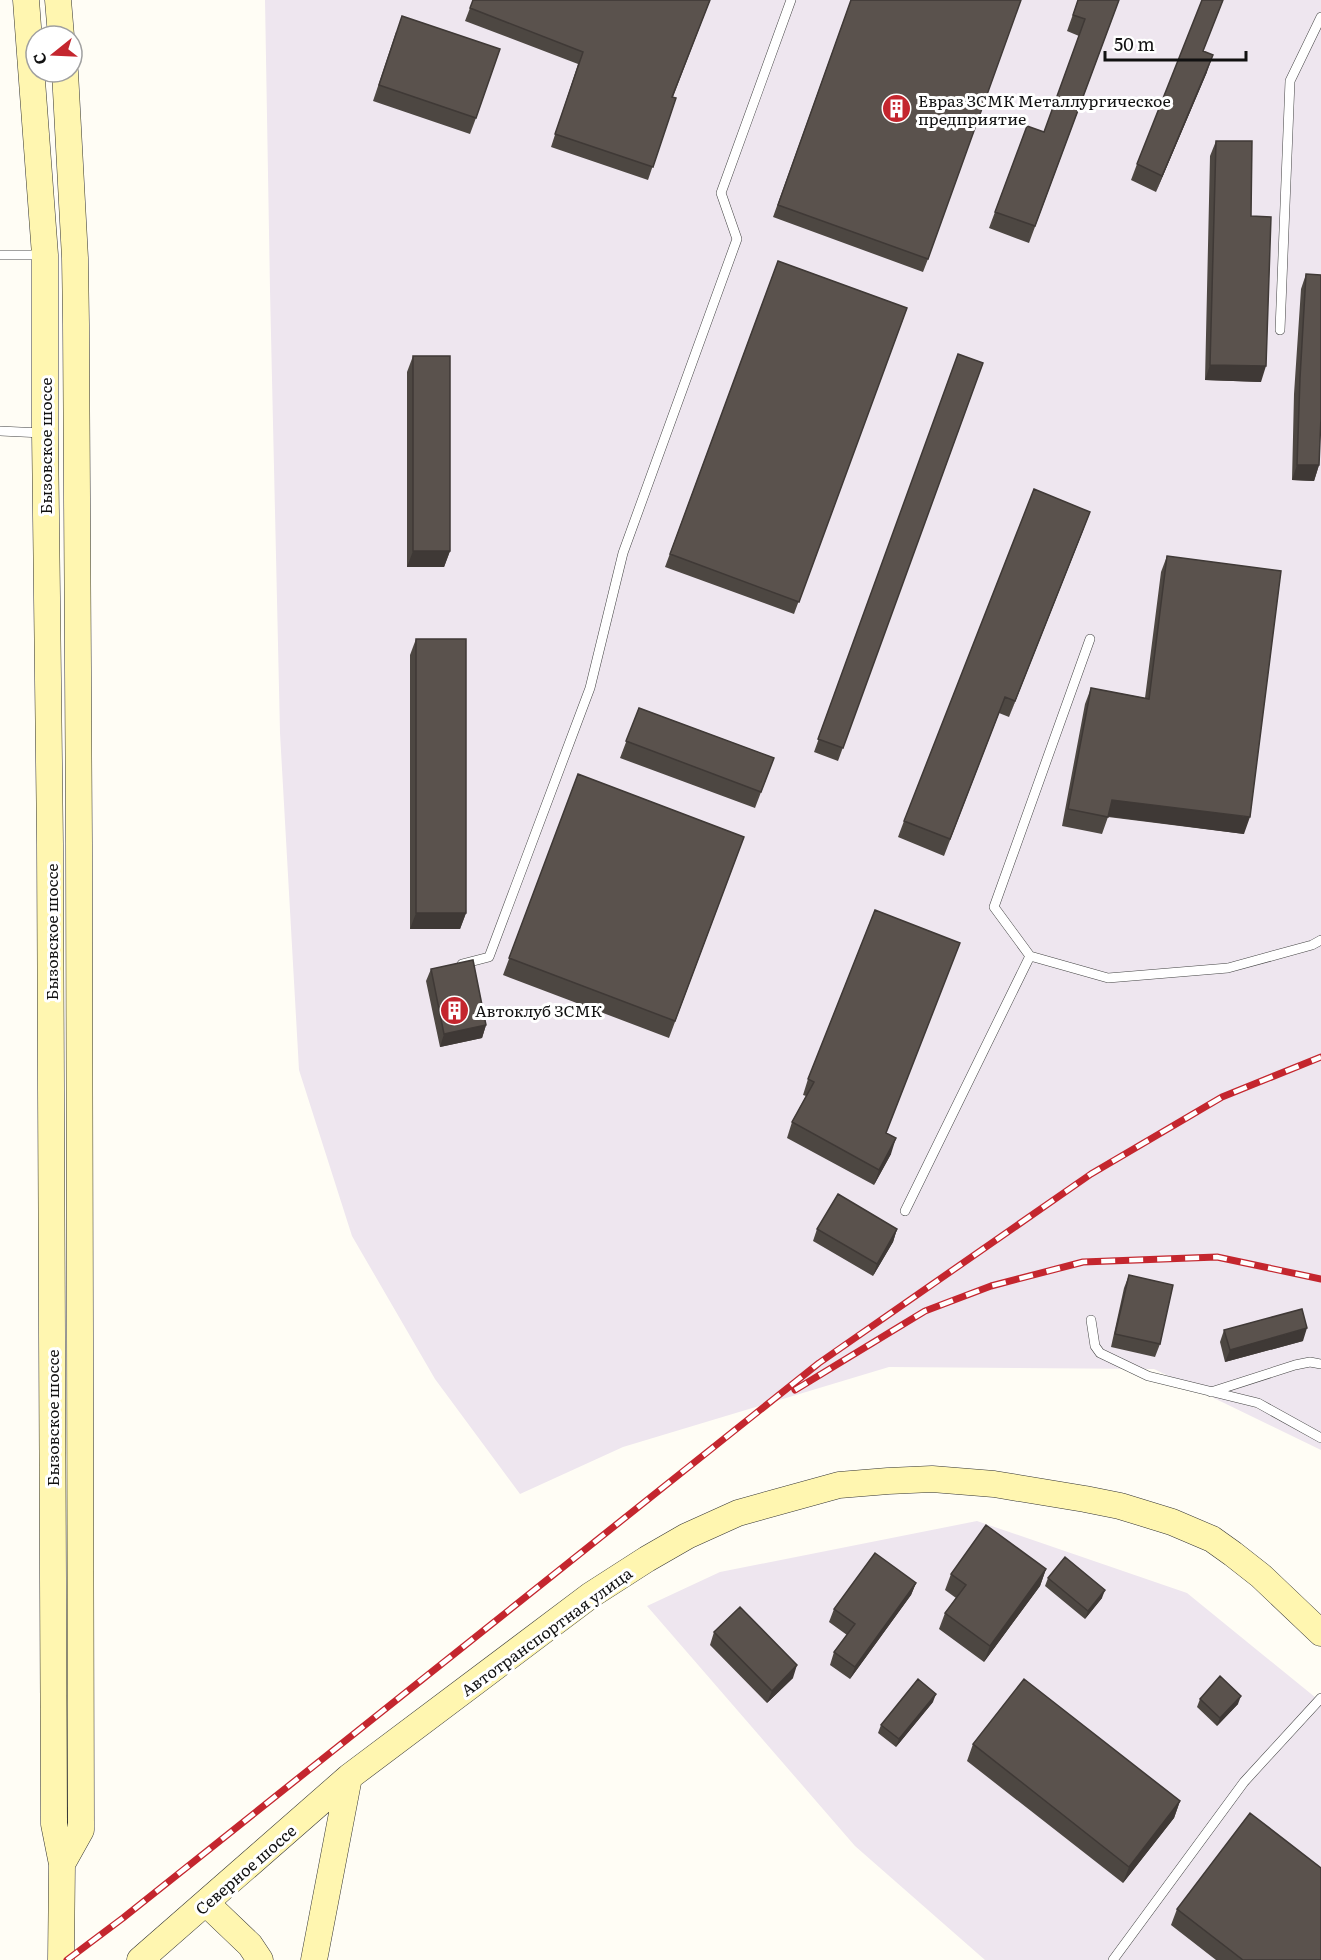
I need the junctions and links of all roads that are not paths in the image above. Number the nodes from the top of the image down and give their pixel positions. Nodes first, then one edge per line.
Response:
1 (26, 0) edge
2 (57, 0) edge
3 (791, 0) edge
4 (1321, 17) edge
5 (60, 24) edge
6 (66, 84) edge
7 (0, 255) edge
8 (45, 255) junction
9 (1280, 330) dead end
10 (0, 431) edge
11 (45, 433) junction
12 (1090, 639) dead end
13 (1321, 940) edge
14 (1030, 956) junction
15 (456, 966) edge
16 (904, 1211) dead end
17 (1091, 1320) dead end
18 (1321, 1364) edge
19 (1211, 1392) junction
20 (1321, 1438) edge
21 (1320, 1630) edge
22 (1321, 1698) edge
23 (349, 1776) junction
24 (62, 1864) junction
25 (206, 1903) junction
26 (61, 1960) edge
27 (140, 1960) edge
28 (260, 1960) edge
29 (314, 1960) edge
30 (1113, 1960) edge

1 - 8 main road, Бызовское шоссе
2 - 5 main road
3 - 15 lane
4 - 9 lane
6 - 24 main road, Бызовское шоссе
7 - 8 lane
8 - 11 main road, Бызовское шоссе
10 - 11 lane
11 - 24 main road, Бызовское шоссе
12 - 14 lane
13 - 14 lane
14 - 16 lane
17 - 19 lane
18 - 19 lane
19 - 20 lane
21 - 23 main road, Автотранспортная улица
22 - 30 lane
23 - 25 main road, Северное шоссе
23 - 29 main road
24 - 26 main road, Бызовское шоссе
25 - 27 main road, Северное шоссе
25 - 28 main road

